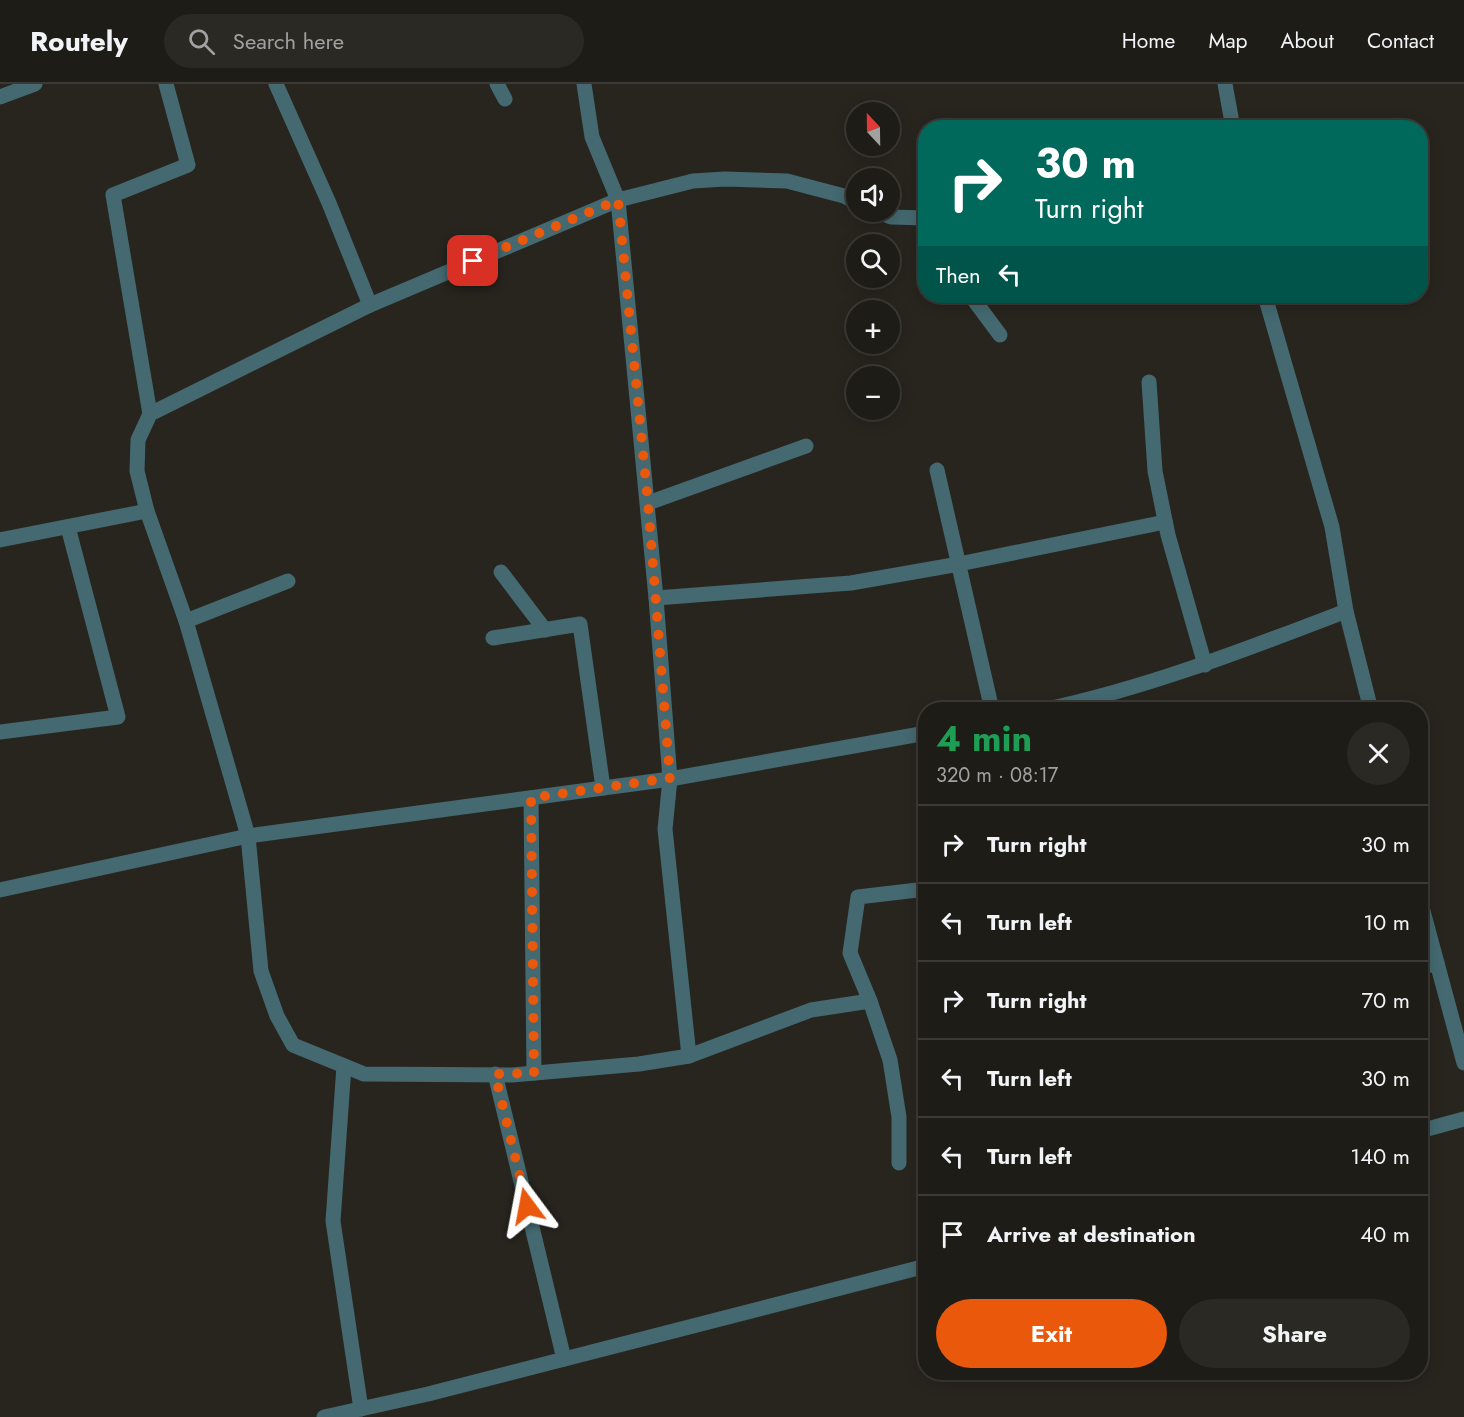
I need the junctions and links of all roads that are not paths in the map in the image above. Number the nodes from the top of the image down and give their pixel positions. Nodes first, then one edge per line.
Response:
1 (35, 84) edge
2 (166, 84) edge
3 (276, 84) edge
4 (498, 84) edge
5 (584, 84) edge
6 (1225, 84) edge
7 (16, 87) edge
8 (0, 97) edge
9 (505, 99) dead end
10 (1232, 120) edge
11 (846, 197) edge
12 (618, 200) junction
13 (900, 217) edge
14 (918, 218) edge
15 (976, 303) edge
16 (1267, 303) edge
17 (370, 304) junction
18 (1000, 335) dead end
19 (1149, 382) dead end
20 (150, 414) junction
21 (806, 446) dead end
22 (937, 470) dead end
23 (648, 503) junction
24 (147, 511) junction
25 (1165, 522) junction
26 (68, 527) junction
27 (0, 540) edge
28 (959, 564) junction
29 (501, 572) dead end
30 (288, 581) dead end
31 (656, 598) junction
32 (1346, 611) junction
33 (186, 621) junction
34 (544, 630) junction
35 (493, 638) dead end
36 (1205, 665) junction
37 (990, 702) edge
38 (1082, 702) edge
39 (1369, 702) edge
40 (0, 732) edge
41 (918, 734) edge
42 (670, 778) junction
43 (603, 788) junction
44 (531, 798) junction
45 (248, 836) junction
46 (0, 890) edge
47 (918, 890) edge
48 (1428, 930) edge
49 (1437, 963) junction
50 (1428, 966) edge
51 (870, 1001) junction
52 (688, 1056) junction
53 (1464, 1063) edge
54 (344, 1066) junction
55 (534, 1073) junction
56 (495, 1074) junction
57 (1464, 1119) edge
58 (1428, 1129) edge
59 (898, 1163) dead end
60 (918, 1268) edge
61 (564, 1359) junction
62 (361, 1409) junction
63 (324, 1417) edge

1 - 7 street
2 - 20 street
3 - 17 street
4 - 9 street
5 - 12 street
6 - 10 street
7 - 8 street
11 - 12 street
12 - 17 street
12 - 23 street
13 - 14 street
15 - 18 street
16 - 32 street
17 - 20 street
19 - 25 street
20 - 24 street
21 - 23 street
22 - 28 street
23 - 31 street
24 - 26 street
24 - 33 street
25 - 28 street
25 - 36 street
26 - 27 street
26 - 40 street
28 - 31 street
28 - 37 street
29 - 34 street
30 - 33 street
31 - 42 street
32 - 36 street
32 - 39 street
33 - 45 street
34 - 35 street
34 - 43 street
36 - 38 street
41 - 42 street
42 - 43 street
42 - 52 street
43 - 44 street
44 - 45 street
44 - 55 street
45 - 46 street
45 - 54 street
47 - 51 street
48 - 49 street
49 - 50 street
49 - 53 street
51 - 52 street
51 - 59 street
52 - 55 street
54 - 56 street
54 - 62 street
55 - 56 street
56 - 61 street
57 - 58 street
60 - 61 street
61 - 62 street
62 - 63 street

